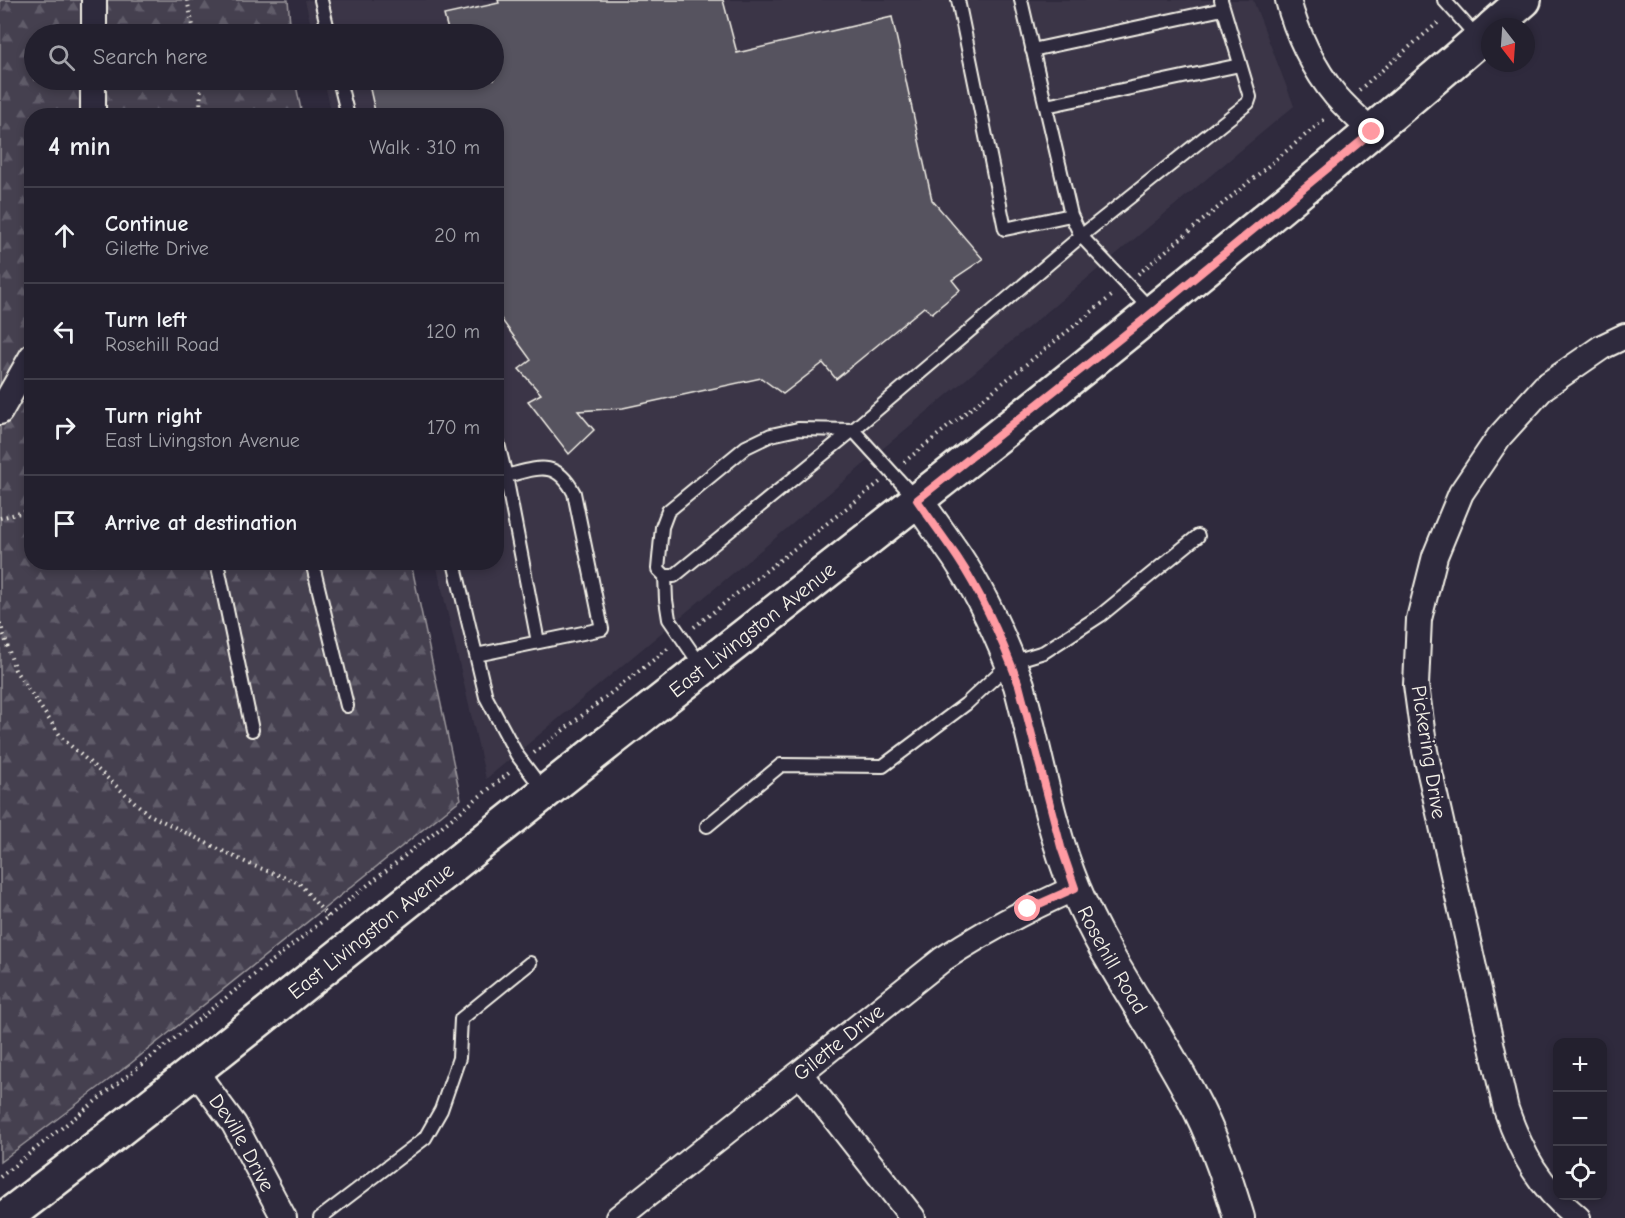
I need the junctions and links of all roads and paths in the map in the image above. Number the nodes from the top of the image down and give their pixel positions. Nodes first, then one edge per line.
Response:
1 (94, 0) edge
2 (187, 0) edge
3 (321, 0) edge
4 (958, 0) edge
5 (1021, 0) edge
6 (1288, 0) edge
7 (1444, 0) edge
8 (1524, 0) edge
9 (1222, 5) edge
10 (1453, 10) junction
11 (1503, 18) edge
12 (94, 24) edge
13 (193, 24) edge
14 (327, 24) edge
15 (1481, 28) edge
16 (1481, 37) edge
17 (1032, 50) junction
18 (1240, 65) junction
19 (93, 90) edge
20 (201, 90) edge
21 (342, 90) edge
22 (1343, 103) junction
23 (1046, 106) junction
24 (93, 108) edge
25 (200, 108) edge
26 (346, 108) edge
27 (1372, 132) junction
28 (1071, 215) junction
29 (1081, 236) junction
30 (1126, 284) junction
31 (1153, 312) junction
32 (1625, 336) edge
33 (24, 370) edge
34 (0, 412) edge
35 (853, 430) junction
36 (504, 468) edge
37 (892, 473) junction
38 (506, 476) junction
39 (917, 500) junction
40 (24, 512) edge
41 (0, 518) edge
42 (1198, 536) dead end
43 (219, 570) edge
44 (314, 570) edge
45 (456, 570) edge
46 (664, 576) junction
47 (0, 623) edge
48 (682, 637) junction
49 (538, 642) junction
50 (476, 655) junction
51 (1011, 662) junction
52 (703, 668) junction
53 (347, 706) dead end
54 (252, 730) dead end
55 (522, 763) junction
56 (545, 792) junction
57 (707, 826) dead end
58 (1075, 888) junction
59 (328, 917) junction
60 (530, 963) dead end
61 (195, 1071) junction
62 (800, 1074) junction
63 (0, 1177) edge
64 (5, 1218) edge
65 (284, 1218) edge
66 (320, 1218) edge
67 (618, 1218) edge
68 (913, 1218) edge
69 (1239, 1218) edge
70 (1578, 1218) edge

1 - 12 street
2 - 13 path
3 - 14 lane
4 - 28 lane
5 - 17 lane
6 - 22 street
7 - 10 lane
8 - 11 main road, East Livingston Avenue
9 - 17 lane
9 - 18 lane
10 - 15 lane
10 - 22 path
16 - 27 main road, East Livingston Avenue
17 - 23 lane
18 - 23 lane
18 - 29 lane
19 - 24 street
20 - 25 path
21 - 26 lane
22 - 27 street
22 - 30 path
23 - 28 lane
27 - 31 main road, East Livingston Avenue
28 - 29 lane
29 - 30 lane
29 - 35 lane
30 - 31 lane
30 - 37 path
31 - 39 main road, East Livingston Avenue
32 - 70 street, Pickering Drive
33 - 34 street
35 - 37 lane
35 - 46 lane
35 - 46 lane
36 - 38 lane
37 - 39 lane
37 - 48 path
38 - 49 lane
38 - 49 lane
39 - 51 street, Rosehill Road
39 - 52 main road, East Livingston Avenue
40 - 41 path
42 - 51 lane
43 - 54 lane
44 - 53 lane
45 - 50 lane
46 - 48 lane
47 - 59 path
48 - 52 lane
48 - 55 path
49 - 50 lane
50 - 55 lane
51 - 57 lane
51 - 58 street, Rosehill Road
52 - 56 main road, East Livingston Avenue
55 - 56 lane
55 - 59 path
56 - 61 main road, East Livingston Avenue
58 - 62 street, Gilette Drive
58 - 69 street, Rosehill Road
59 - 63 path
60 - 66 lane
61 - 64 main road, East Livingston Avenue
61 - 65 street, Deville Drive
62 - 67 street, Gilette Drive
62 - 68 street

